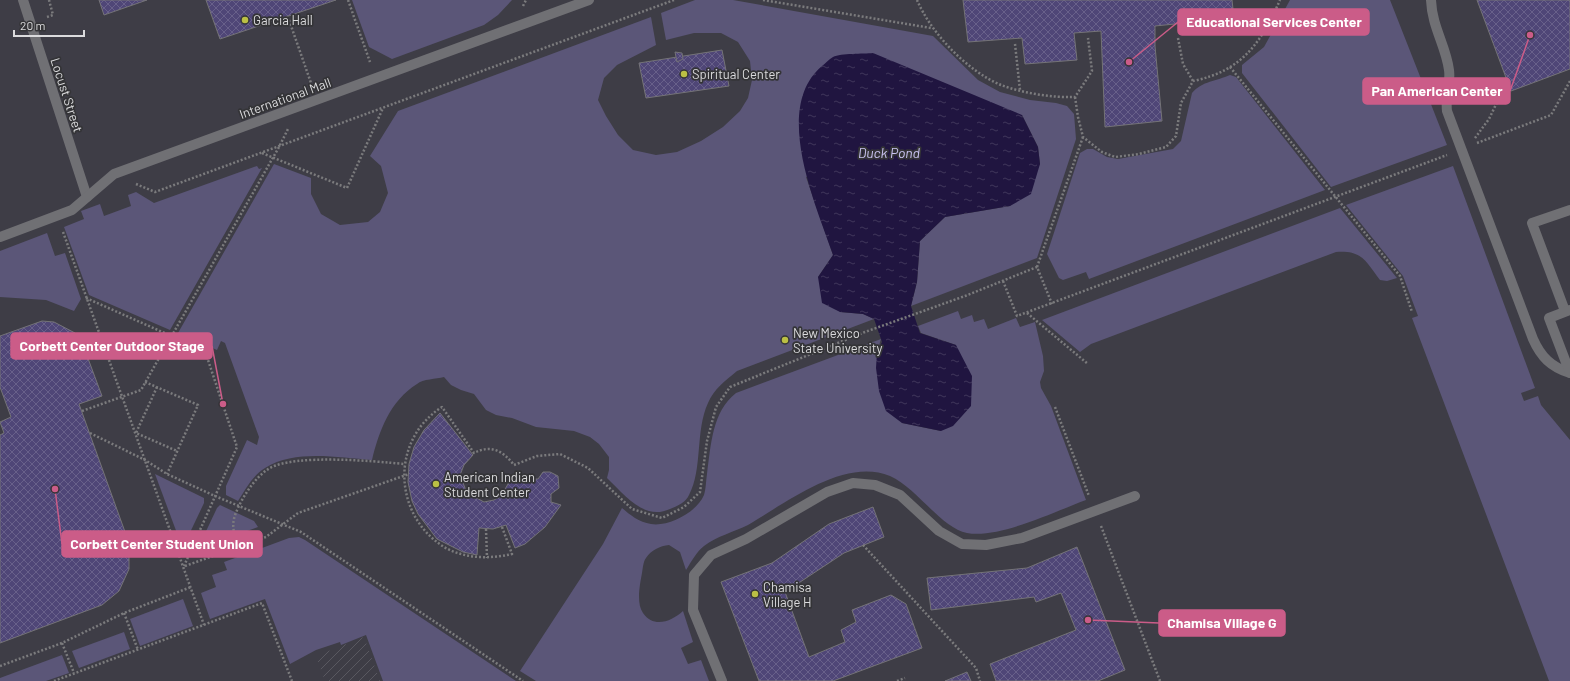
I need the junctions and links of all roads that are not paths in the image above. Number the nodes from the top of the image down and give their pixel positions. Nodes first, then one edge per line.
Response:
1 (23, 0) edge
2 (590, 0) edge
3 (1430, 0) edge
4 (87, 197) junction
5 (1570, 210) edge
6 (0, 237) edge
7 (1568, 310) edge
8 (1570, 373) edge
9 (1136, 496) dead end
10 (722, 681) edge

1 - 4 street, Locust Street
2 - 4 street, International Mall
3 - 8 street
4 - 6 street, International Mall
5 - 7 street
7 - 8 street
9 - 10 street

